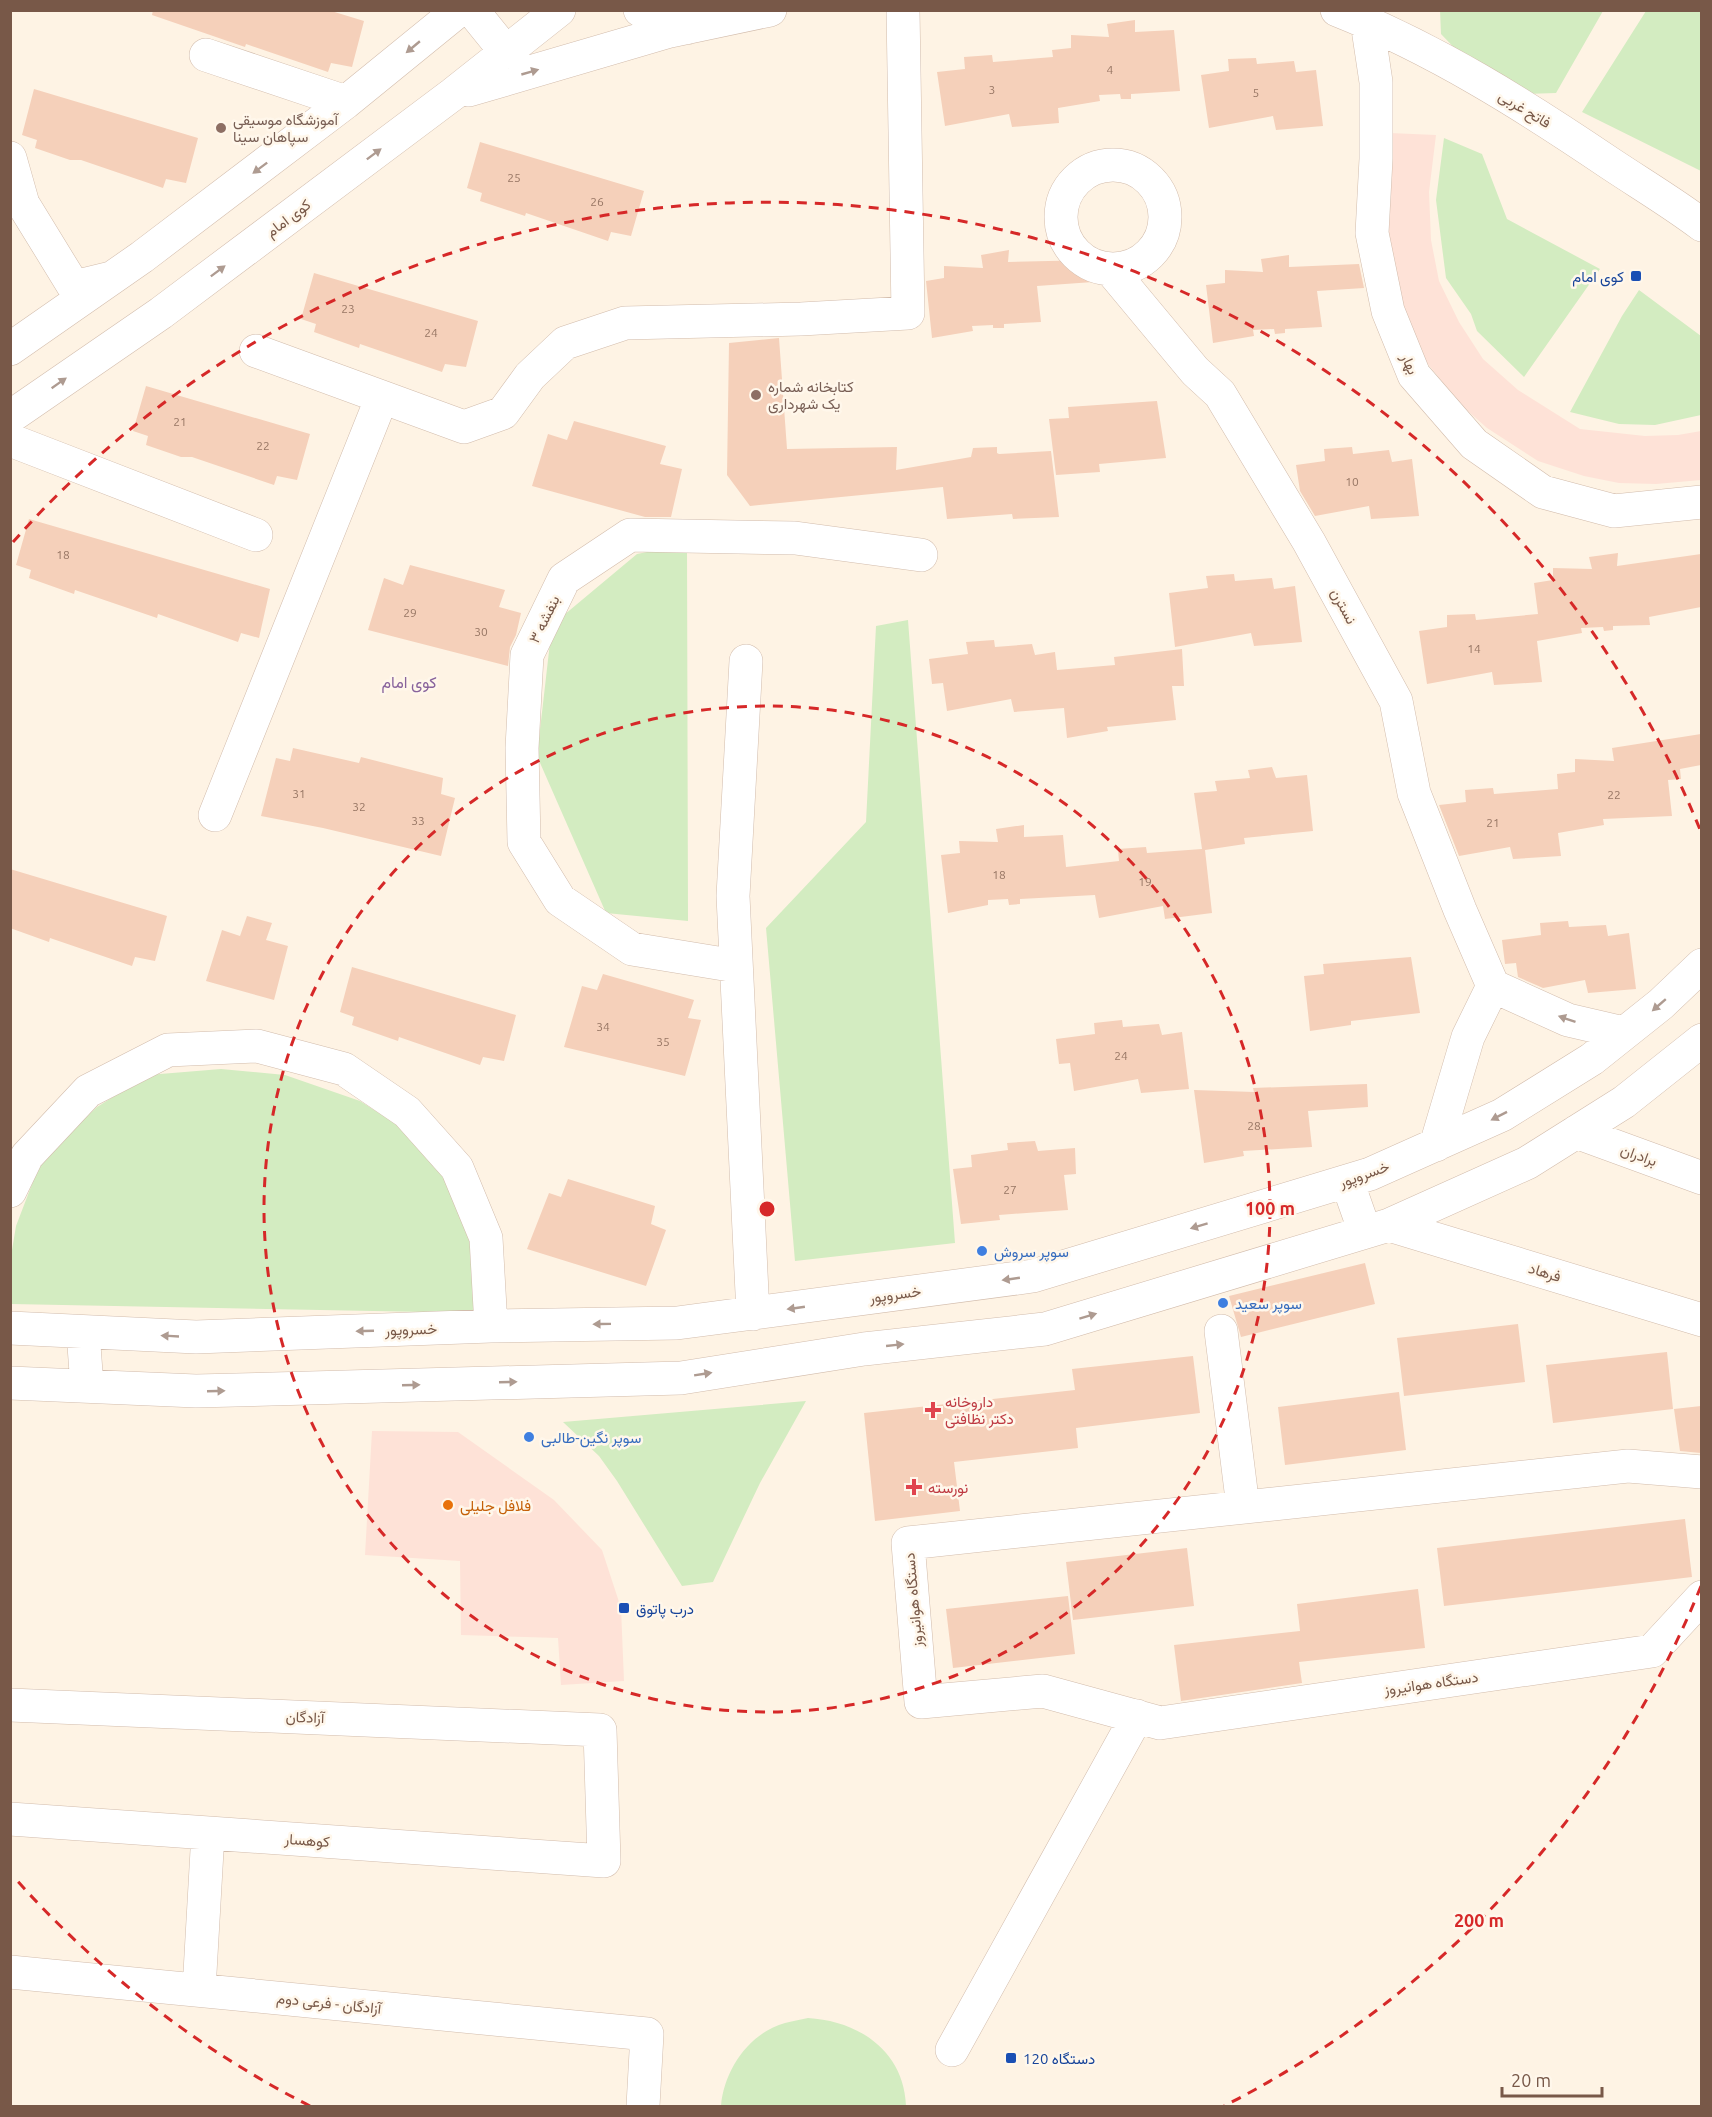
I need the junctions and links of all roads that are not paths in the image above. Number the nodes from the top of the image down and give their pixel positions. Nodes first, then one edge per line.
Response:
1 (560, 10) edge
2 (640, 10) edge
3 (770, 10) edge
4 (903, 10) edge
5 (455, 12) edge
6 (1352, 16) edge
7 (678, 29) junction
8 (506, 52) junction
9 (206, 55) dead end
10 (453, 94) junction
11 (346, 102) junction
12 (10, 158) edge
13 (1701, 225) edge
14 (144, 238) dead end
15 (1111, 270) dead end
16 (113, 278) junction
17 (74, 287) junction
18 (10, 325) edge
19 (10, 349) edge
20 (256, 351) dead end
21 (382, 397) junction
22 (10, 417) edge
23 (10, 440) edge
24 (1701, 502) edge
25 (256, 535) dead end
26 (921, 555) dead end
27 (746, 661) dead end
28 (215, 815) dead end
29 (1701, 964) edge
30 (736, 966) junction
31 (1493, 986) junction
32 (1624, 1033) junction
33 (1701, 1040) edge
34 (1576, 1132) junction
35 (1436, 1145) junction
36 (1701, 1178) edge
37 (1347, 1181) junction
38 (10, 1191) edge
39 (1377, 1228) junction
40 (854, 1300) junction
41 (753, 1314) junction
42 (1701, 1320) edge
43 (491, 1326) junction
44 (10, 1328) edge
45 (1221, 1331) dead end
46 (83, 1332) junction
47 (864, 1349) junction
48 (10, 1383) edge
49 (87, 1386) junction
50 (1700, 1473) edge
51 (1243, 1507) junction
52 (1701, 1597) edge
53 (10, 1705) edge
54 (1137, 1716) junction
55 (10, 1819) edge
56 (208, 1833) junction
57 (604, 1861) joint
58 (10, 1972) edge
59 (199, 1990) junction
60 (952, 2050) dead end
61 (643, 2106) edge

1 - 8 street, کوی امام
2 - 7 street
3 - 7 street
4 - 21 street
5 - 8 street
5 -> 11 street
6 - 13 street, فاتح غربی
6 - 24 street, بهار
10 -> 7 street
8 - 10 street, کوی امام
9 - 11 street
22 -> 10 street, کوی امام
11 -> 16 street
12 - 17 street
14 - 17 street
15 - 31 street, نسترن
16 - 17 street
16 - 19 street
17 - 18 street
20 - 21 street
21 - 28 street
23 - 25 street
26 - 30 street, بنفشه ۳
27 - 30 street
29 -> 32 street, خسروپور
30 - 41 street
32 -> 31 street
31 - 35 street
32 -> 35 street, خسروپور
33 - 34 street
34 - 36 street, برادران
34 - 39 street
35 - 37 street, خسروپور
37 - 39 street
37 -> 40 street, خسروپور
38 - 43 street
39 - 42 street, فرهاد
47 -> 39 street
40 -> 41 street, خسروپور
40 - 47 street
41 -> 43 street, خسروپور
43 -> 46 street, خسروپور
44 - 46 street, خسروپور
45 - 51 street
46 - 49 street
49 -> 47 street
48 - 49 street
50 - 51 street, دستگاه هوانیروز
51 - 54 street, دستگاه هوانیروز
52 - 54 street, دستگاه هوانیروز
53 - 57 street, آزادگان
54 - 60 street
55 - 56 street, کوهسار
56 - 57 street, کوهسار
56 - 59 street
58 - 59 street, آزادگان - فرعی دوم
59 - 61 street, آزادگان - فرعی دوم

